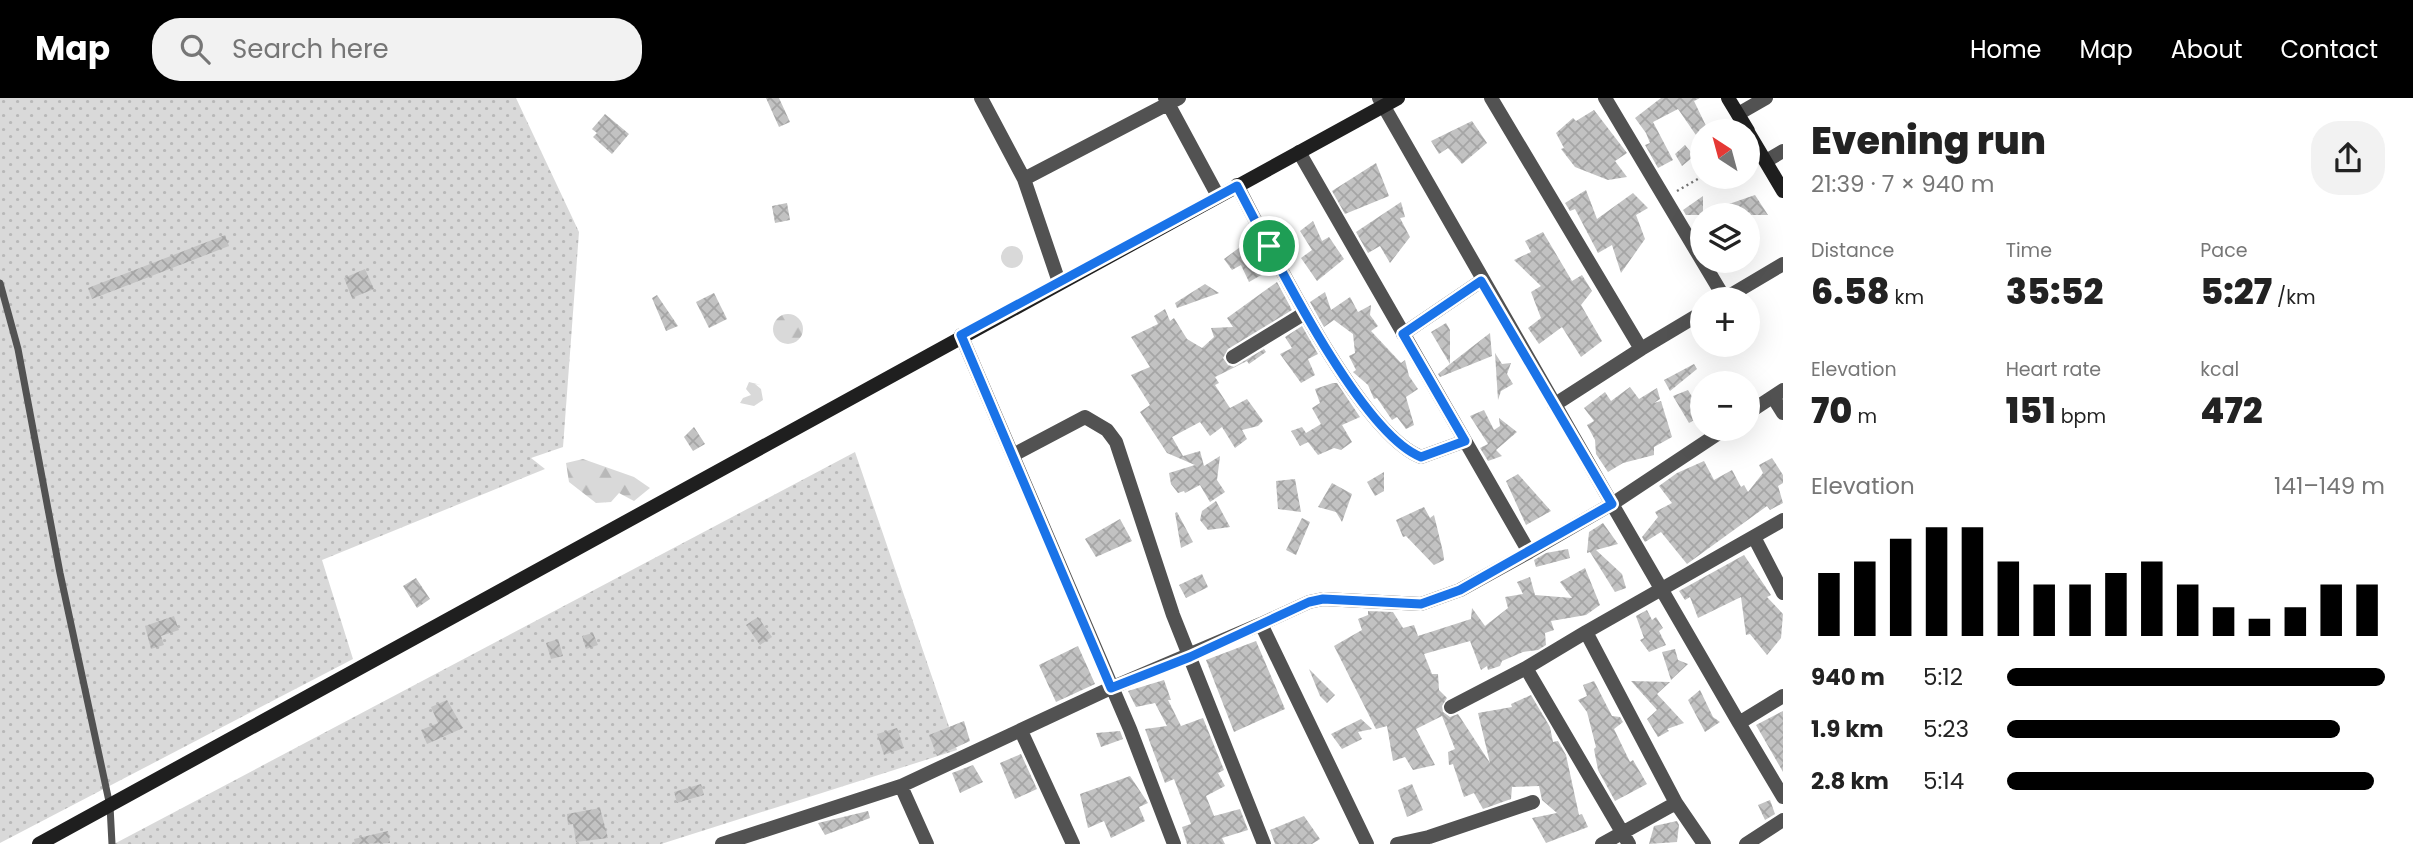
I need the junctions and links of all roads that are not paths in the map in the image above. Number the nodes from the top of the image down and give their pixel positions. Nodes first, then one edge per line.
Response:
1 (981, 98) edge
2 (1398, 98) edge
3 (1491, 98) edge
4 (1605, 98) edge
5 (1728, 98) edge
6 (1766, 98) edge
7 (1171, 100) edge
8 (1381, 102) edge
9 (1738, 114) junction
10 (1741, 119) edge
11 (1760, 151) edge
12 (1299, 152) junction
13 (1783, 152) edge
14 (1766, 161) junction
15 (1024, 179) junction
16 (1237, 186) junction
17 (1783, 191) edge
18 (1218, 196) junction
19 (1783, 264) edge
20 (1481, 281) junction
21 (1059, 282) junction
22 (0, 283) edge
23 (1717, 287) edge
24 (1744, 287) edge
25 (1305, 313) junction
26 (1690, 320) edge
27 (1403, 334) junction
28 (961, 335) junction
29 (1642, 349) junction
30 (1233, 357) dead end
31 (1778, 393) edge
32 (1554, 405) junction
33 (1760, 405) edge
34 (1783, 412) edge
35 (1465, 441) junction
36 (1707, 441) edge
37 (1013, 455) junction
38 (1612, 504) junction
39 (1783, 520) edge
40 (1754, 537) junction
41 (1529, 552) junction
42 (1660, 590) junction
43 (1783, 593) edge
44 (1261, 624) junction
45 (1586, 632) junction
46 (1190, 657) junction
47 (1526, 668) junction
48 (1111, 688) junction
49 (1783, 696) edge
50 (1451, 707) dead end
51 (1740, 723) junction
52 (1021, 732) junction
53 (901, 786) junction
54 (1783, 797) edge
55 (1533, 802) dead end
56 (1676, 803) junction
57 (110, 806) junction
58 (1783, 820) edge
59 (1626, 838) edge
60 (758, 839) edge
61 (39, 844) edge
62 (113, 844) edge
63 (722, 844) edge
64 (927, 844) edge
65 (1073, 844) edge
66 (1174, 844) edge
67 (1264, 844) edge
68 (1367, 844) edge
69 (1397, 844) edge
70 (1602, 844) edge
71 (1704, 844) edge
72 (1746, 844) edge

1 - 15 street
2 - 8 street
3 - 29 street
4 - 23 street
5 - 9 street
6 - 9 street
7 - 15 street
7 - 18 street
8 - 12 street
8 - 20 street
9 - 10 street
11 - 14 street
12 - 16 street
12 - 27 street
13 - 14 street
14 - 17 street
15 - 21 street
16 - 18 street
16 - 25 street
18 - 21 street
19 - 24 street
20 - 27 street
20 - 32 street
21 - 28 street
22 - 57 lane
25 - 30 street
25 - 35 street
26 - 29 street
27 - 35 street
28 - 37 street
28 - 57 street
29 - 32 street
31 - 33 street
31 - 34 street
32 - 38 street
35 - 41 street
36 - 38 street
37 - 46 street
37 - 48 street
38 - 41 street
38 - 42 street
39 - 40 street
40 - 42 street
40 - 43 street
41 - 44 street
42 - 45 street
42 - 51 street
44 - 46 street
44 - 68 street
45 - 47 street
45 - 56 street
46 - 48 street
46 - 67 street
47 - 50 street
47 - 59 street
48 - 52 street
48 - 66 street
49 - 51 street
51 - 54 street
52 - 53 street
52 - 65 street
53 - 60 street
53 - 64 street
55 - 69 street
56 - 59 street
56 - 71 street
57 - 61 street
57 - 62 lane
58 - 72 street
59 - 70 street
60 - 63 street

